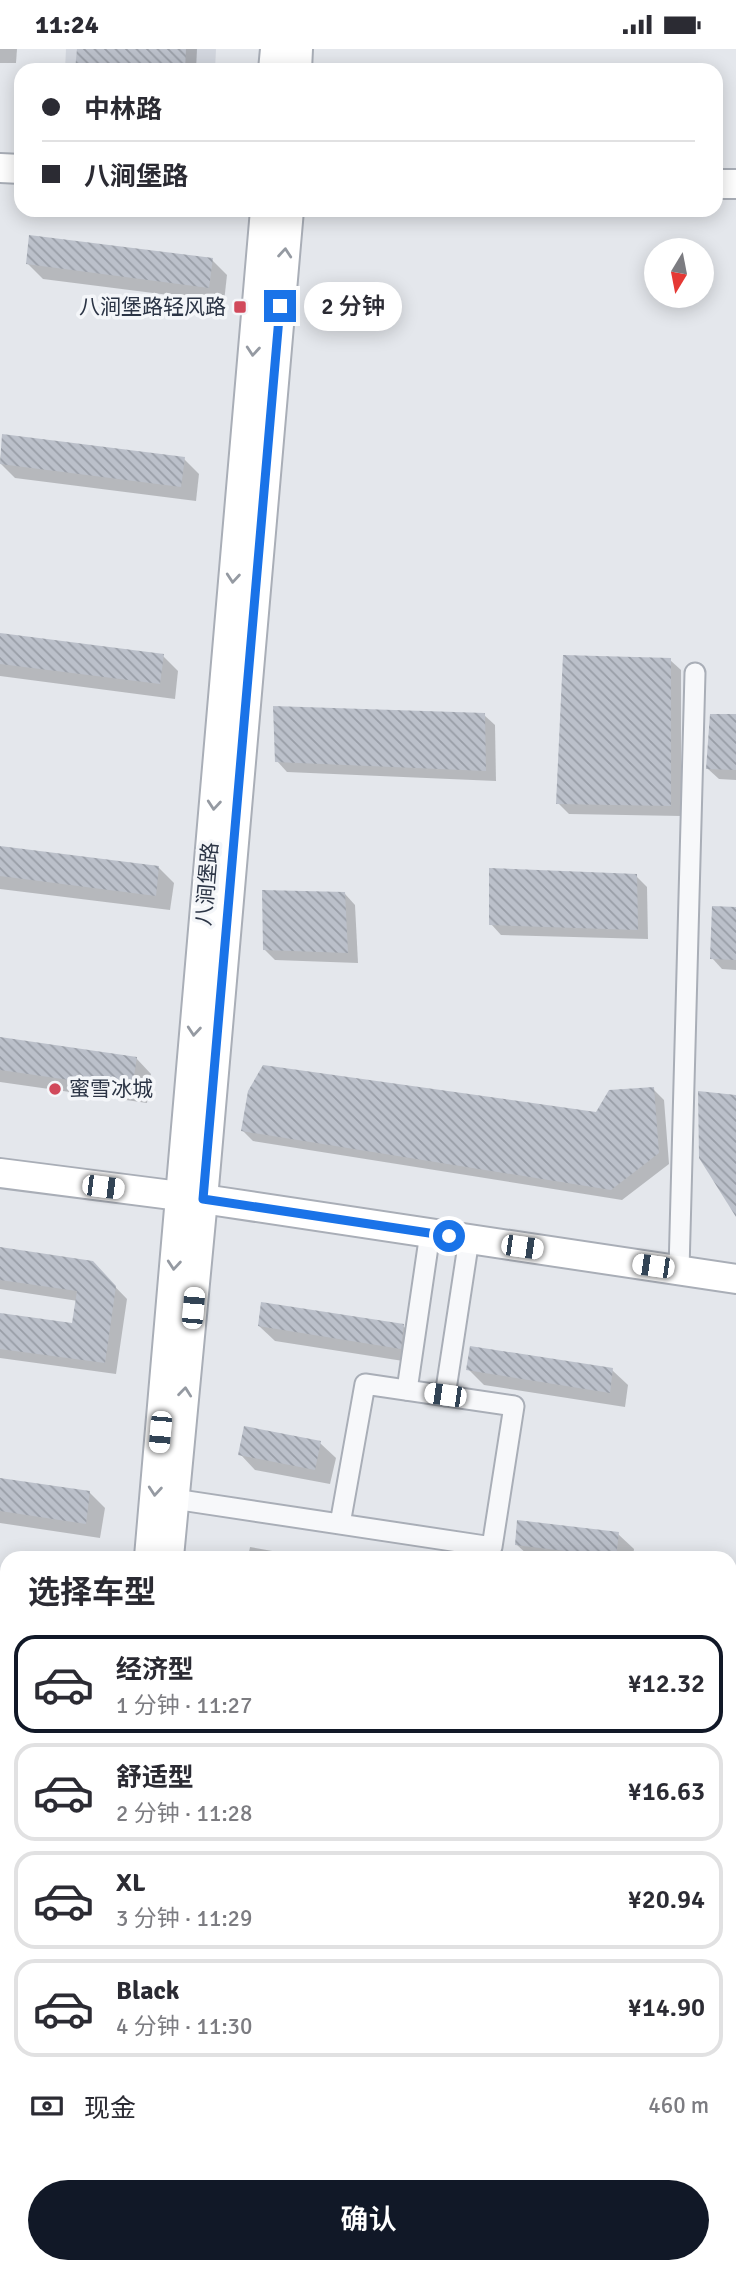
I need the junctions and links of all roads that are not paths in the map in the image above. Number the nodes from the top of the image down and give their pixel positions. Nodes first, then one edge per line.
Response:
1 (264, 217) edge
2 (288, 217) edge
3 (695, 673) dead end
4 (0, 1173) edge
5 (192, 1198) junction
6 (430, 1233) junction
7 (469, 1239) junction
8 (680, 1270) junction
9 (736, 1279) edge
10 (407, 1390) junction
11 (445, 1395) junction
12 (174, 1499) junction
13 (340, 1524) junction
14 (150, 1551) edge
15 (170, 1551) edge

1 -> 5 street, 八涧堡路
5 -> 2 street, 八涧堡路
3 - 8 street
4 - 5 street
5 - 6 street
12 -> 5 street, 八涧堡路
5 -> 14 street, 八涧堡路
6 - 7 street
6 - 10 street
7 - 8 street
7 - 11 street
8 - 9 street
10 - 11 street
10 - 13 street
11 - 13 street
12 - 13 street
12 - 15 street, 八涧堡路

